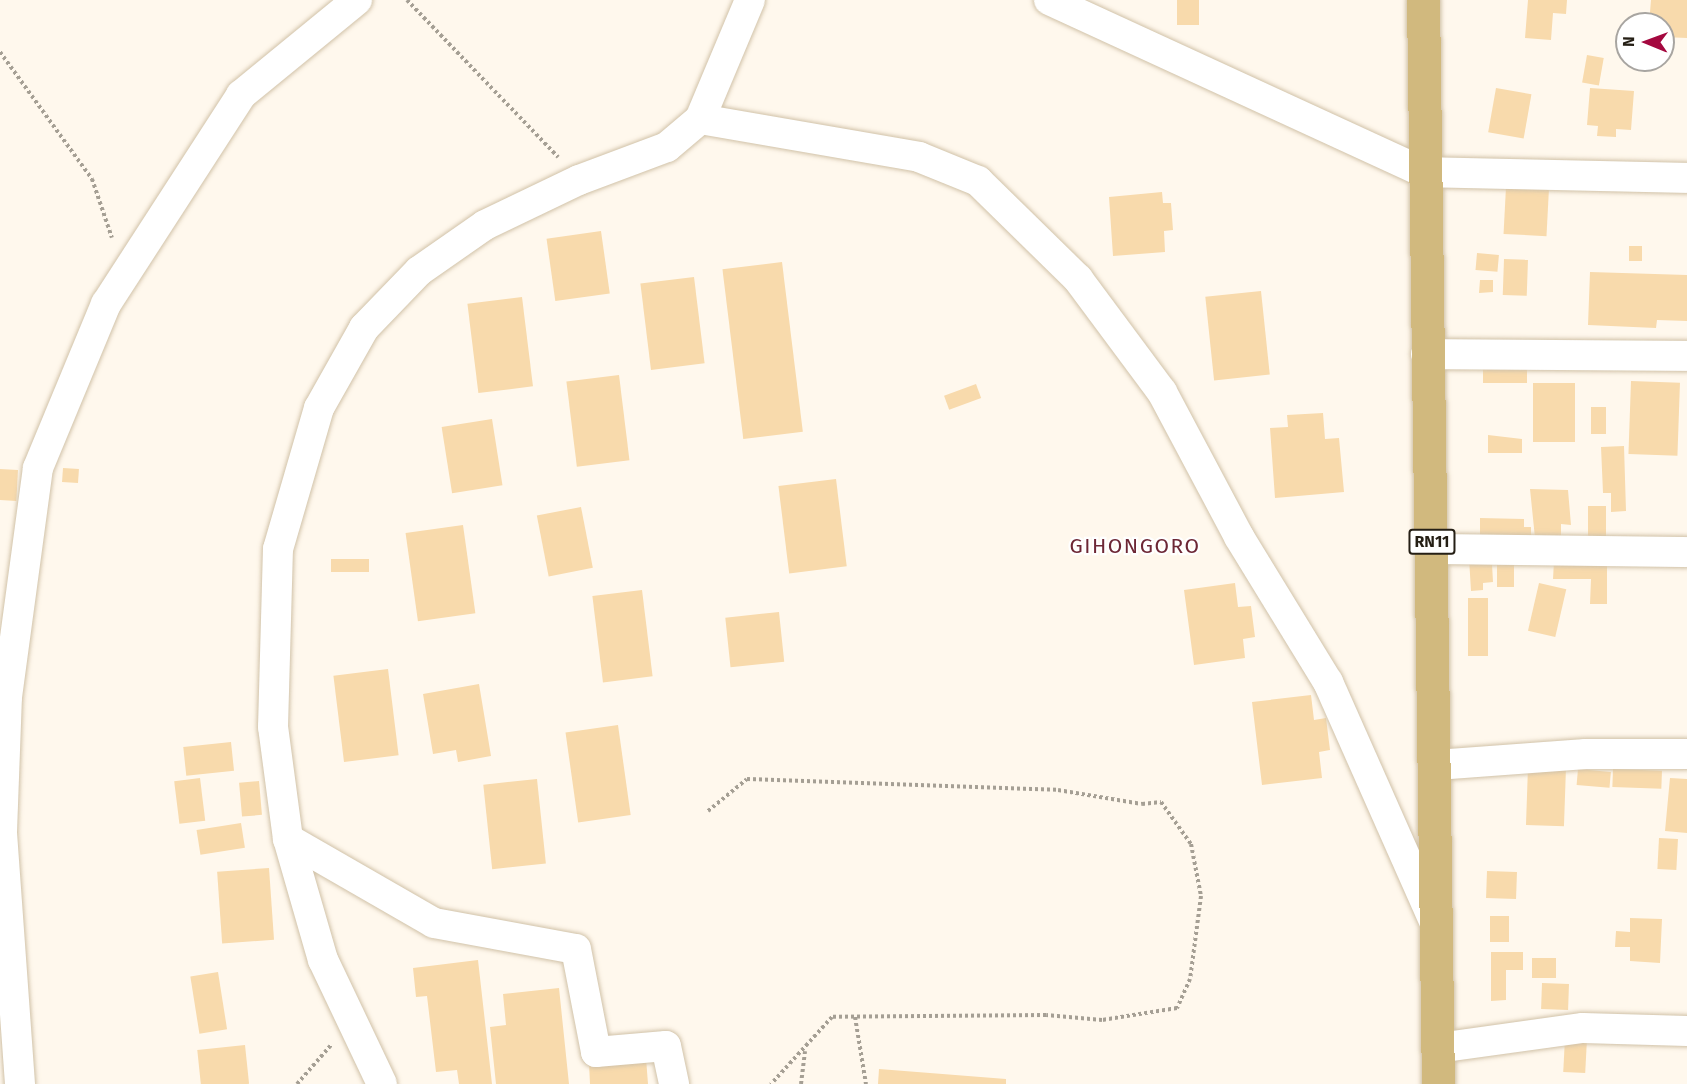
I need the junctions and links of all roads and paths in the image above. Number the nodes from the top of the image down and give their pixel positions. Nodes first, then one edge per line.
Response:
1 (357, 0) edge
2 (407, 0) edge
3 (750, 0) edge
4 (1049, 0) edge
5 (1423, 0) edge
6 (0, 52) edge
7 (700, 119) junction
8 (1423, 172) junction
9 (1687, 178) edge
10 (579, 180) junction
11 (112, 249) dead end
12 (1426, 354) junction
13 (1687, 356) edge
14 (1432, 549) junction
15 (1687, 552) edge
16 (1687, 754) edge
17 (1436, 765) junction
18 (708, 812) dead end
19 (288, 839) junction
20 (1435, 924) junction
21 (349, 1014) junction
22 (855, 1017) junction
23 (1687, 1030) edge
24 (1438, 1048) junction
25 (806, 1051) junction
26 (20, 1084) edge
27 (297, 1084) edge
28 (382, 1084) edge
29 (674, 1084) edge
30 (771, 1084) edge
31 (801, 1084) edge
32 (866, 1084) edge
33 (1438, 1084) edge

1 - 26 street
2 - 10 path
3 - 7 street
4 - 8 street
5 - 8 main road, RN11
6 - 11 path
7 - 10 street
7 - 20 street
8 - 9 street
8 - 12 main road, RN11
10 - 19 street
12 - 13 street
12 - 14 main road, RN11
14 - 15 street
14 - 17 main road, RN11
16 - 17 street
17 - 20 main road, RN11
18 - 22 path
19 - 21 street
19 - 29 street
20 - 24 main road, RN11
21 - 27 path
21 - 28 street
22 - 25 path
22 - 32 path
23 - 24 street
24 - 33 main road, RN11
25 - 30 path
25 - 31 path

